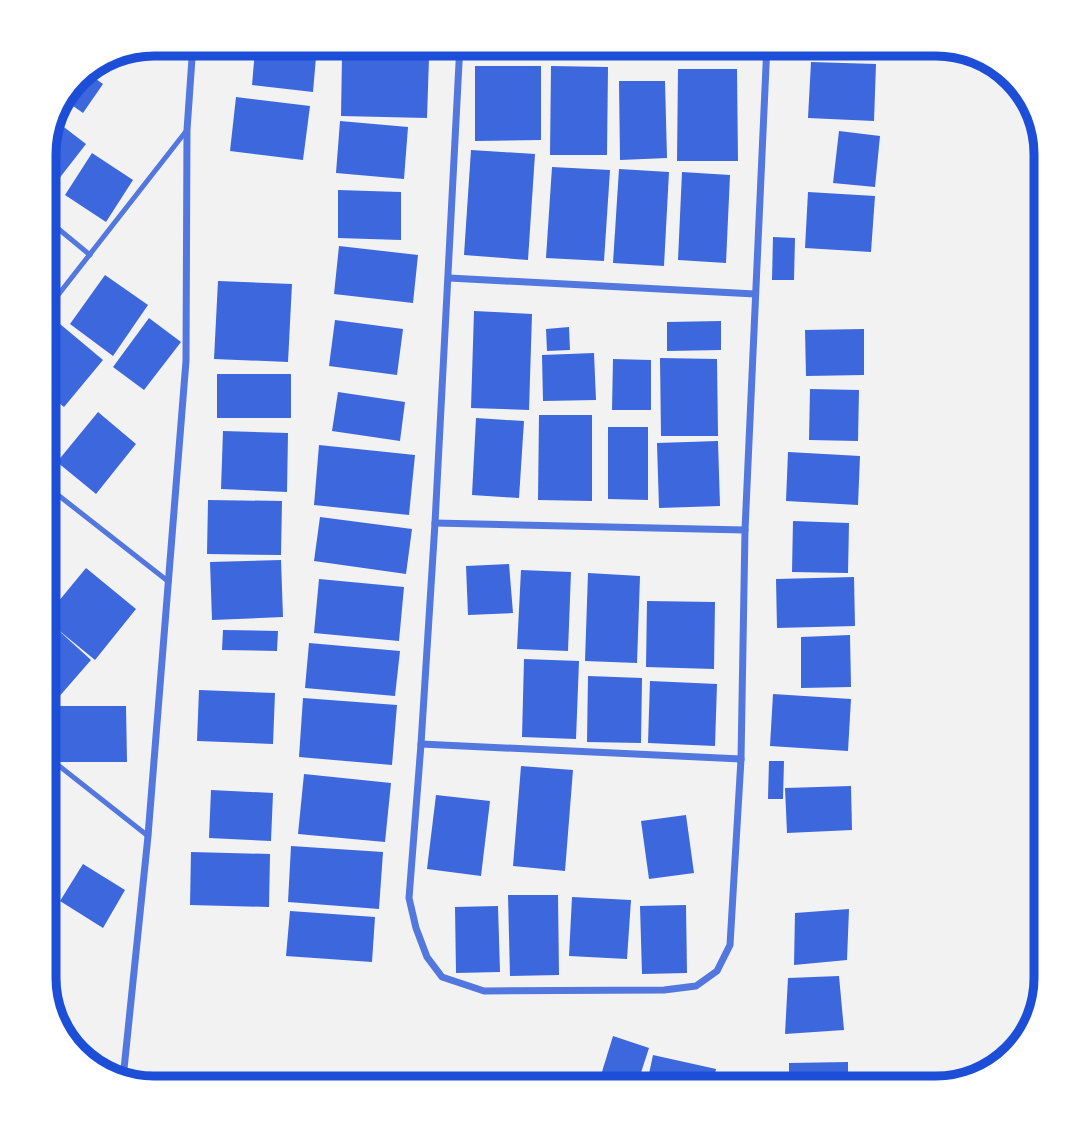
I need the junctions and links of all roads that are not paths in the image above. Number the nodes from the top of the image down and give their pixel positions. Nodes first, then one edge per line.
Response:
1 (192, 56) edge
2 (459, 56) edge
3 (766, 56) edge
4 (187, 130) junction
5 (56, 227) edge
6 (90, 255) junction
7 (449, 278) junction
8 (755, 294) junction
9 (56, 298) edge
10 (56, 493) edge
11 (435, 523) junction
12 (745, 530) junction
13 (169, 582) junction
14 (421, 744) junction
15 (741, 759) junction
16 (56, 763) edge
17 (148, 836) junction
18 (122, 1071) edge

1 - 4 street
2 - 7 street
3 - 8 street
4 - 6 lane
4 - 13 street
5 - 6 lane
6 - 9 lane
7 - 8 street
7 - 11 street
8 - 12 street
10 - 13 lane
11 - 12 street
11 - 14 street
12 - 15 street
13 - 17 street
14 - 15 street
14 - 15 street
16 - 17 lane
17 - 18 street

